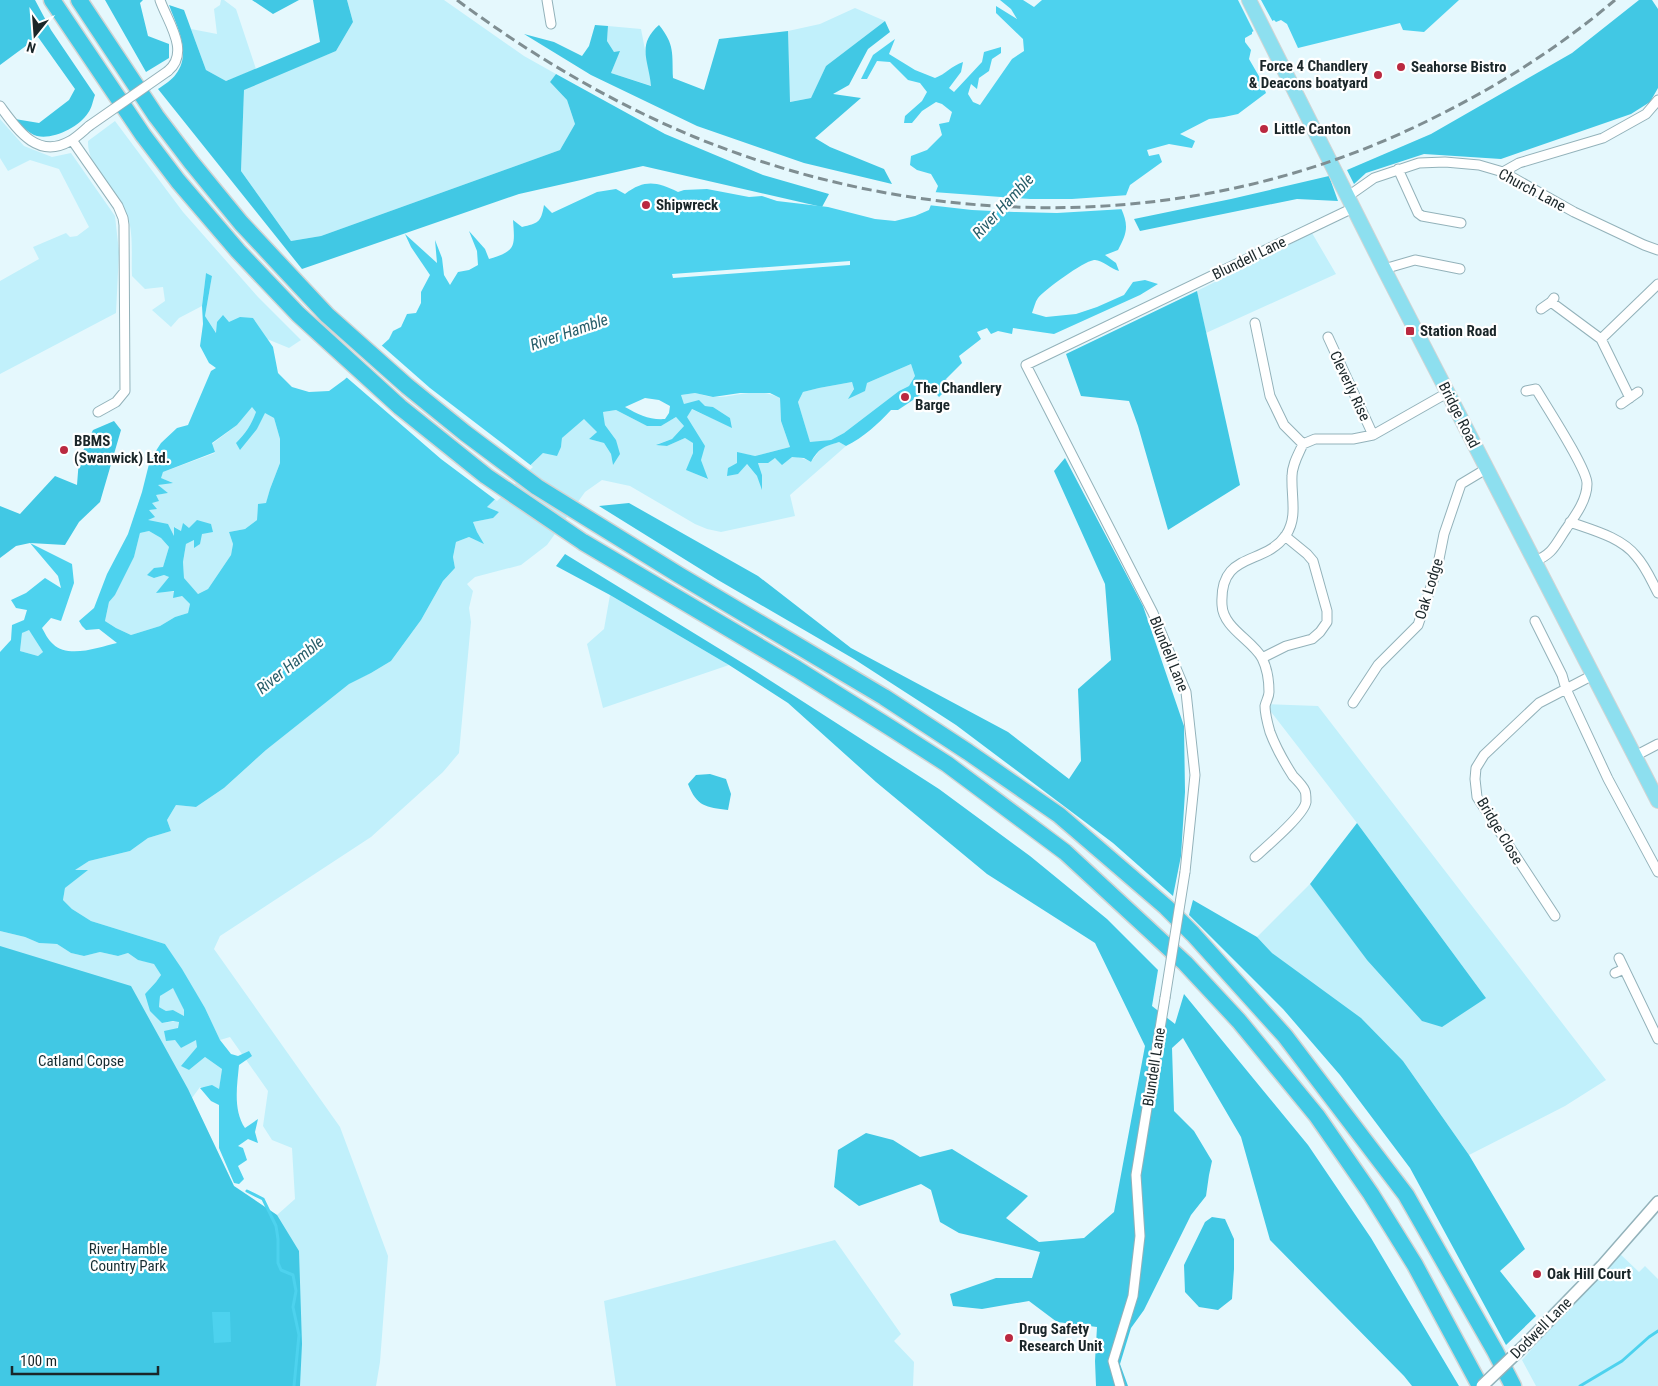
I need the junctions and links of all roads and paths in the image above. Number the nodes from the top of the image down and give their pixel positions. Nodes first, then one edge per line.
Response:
1 (52, 0) edge
2 (79, 0) edge
3 (160, 0) edge
4 (547, 0) edge
5 (1249, 0) edge
6 (551, 24) dead end
7 (1658, 100) edge
8 (0, 106) edge
9 (72, 140) junction
10 (1398, 169) junction
11 (1503, 172) junction
12 (1350, 202) junction
13 (1461, 223) dead end
14 (1658, 250) edge
15 (1384, 269) junction
16 (1460, 270) dead end
17 (1658, 284) edge
18 (1541, 309) dead end
19 (1255, 323) dead end
20 (1328, 337) dead end
21 (1601, 339) junction
22 (1526, 391) dead end
23 (1638, 392) dead end
24 (1447, 393) junction
25 (1630, 398) junction
26 (1621, 404) dead end
27 (98, 412) dead end
28 (1373, 435) junction
29 (1303, 444) junction
30 (1486, 469) junction
31 (1570, 522) junction
32 (1285, 536) junction
33 (1535, 561) junction
34 (1658, 593) edge
35 (1535, 621) dead end
36 (1262, 658) junction
37 (1593, 675) junction
38 (1566, 689) junction
39 (1353, 703) dead end
40 (1658, 744) edge
41 (1635, 756) junction
42 (1658, 802) edge
43 (1255, 857) dead end
44 (1658, 872) edge
45 (1555, 916) dead end
46 (1619, 958) dead end
47 (1624, 969) junction
48 (1615, 973) dead end
49 (1658, 1039) edge
50 (1658, 1202) edge
51 (1120, 1386) edge
52 (1481, 1386) edge
53 (1513, 1386) edge

1 - 52 highway
2 - 53 highway
3 - 9 street, bridge
4 - 6 street
5 - 12 main road, Bridge Road
7 - 11 street
8 - 9 street
9 - 27 street
10 - 11 street, Church Lane
10 - 12 street, Church Lane
10 - 13 street
11 - 14 street, Church Lane
12 - 15 main road, Bridge Road
12 - 51 street, Blundell Lane, bridge
15 - 16 street
15 - 24 main road, Bridge Road
17 - 21 street
18 - 21 street
19 - 29 street
20 - 28 street, Cleverly Rise
21 - 25 street
22 - 31 street
23 - 25 street
24 - 28 street, Cleverly Rise
24 - 30 main road, Bridge Road
25 - 26 street
28 - 29 street, Cleverly Rise
29 - 32 street
30 - 33 main road, Bridge Road
30 - 39 street, Oak Lodge
31 - 33 street
31 - 34 street
32 - 36 street
32 - 36 street
33 - 37 main road, Bridge Road
35 - 38 street
36 - 43 street
37 - 38 street, Bridge Close
37 - 41 main road, Bridge Road
38 - 44 street
38 - 45 street, Bridge Close
40 - 41 street
41 - 42 main road, Bridge Road
46 - 47 street
47 - 48 street
47 - 49 street
50 - 52 street, Dodwell Lane, bridge

